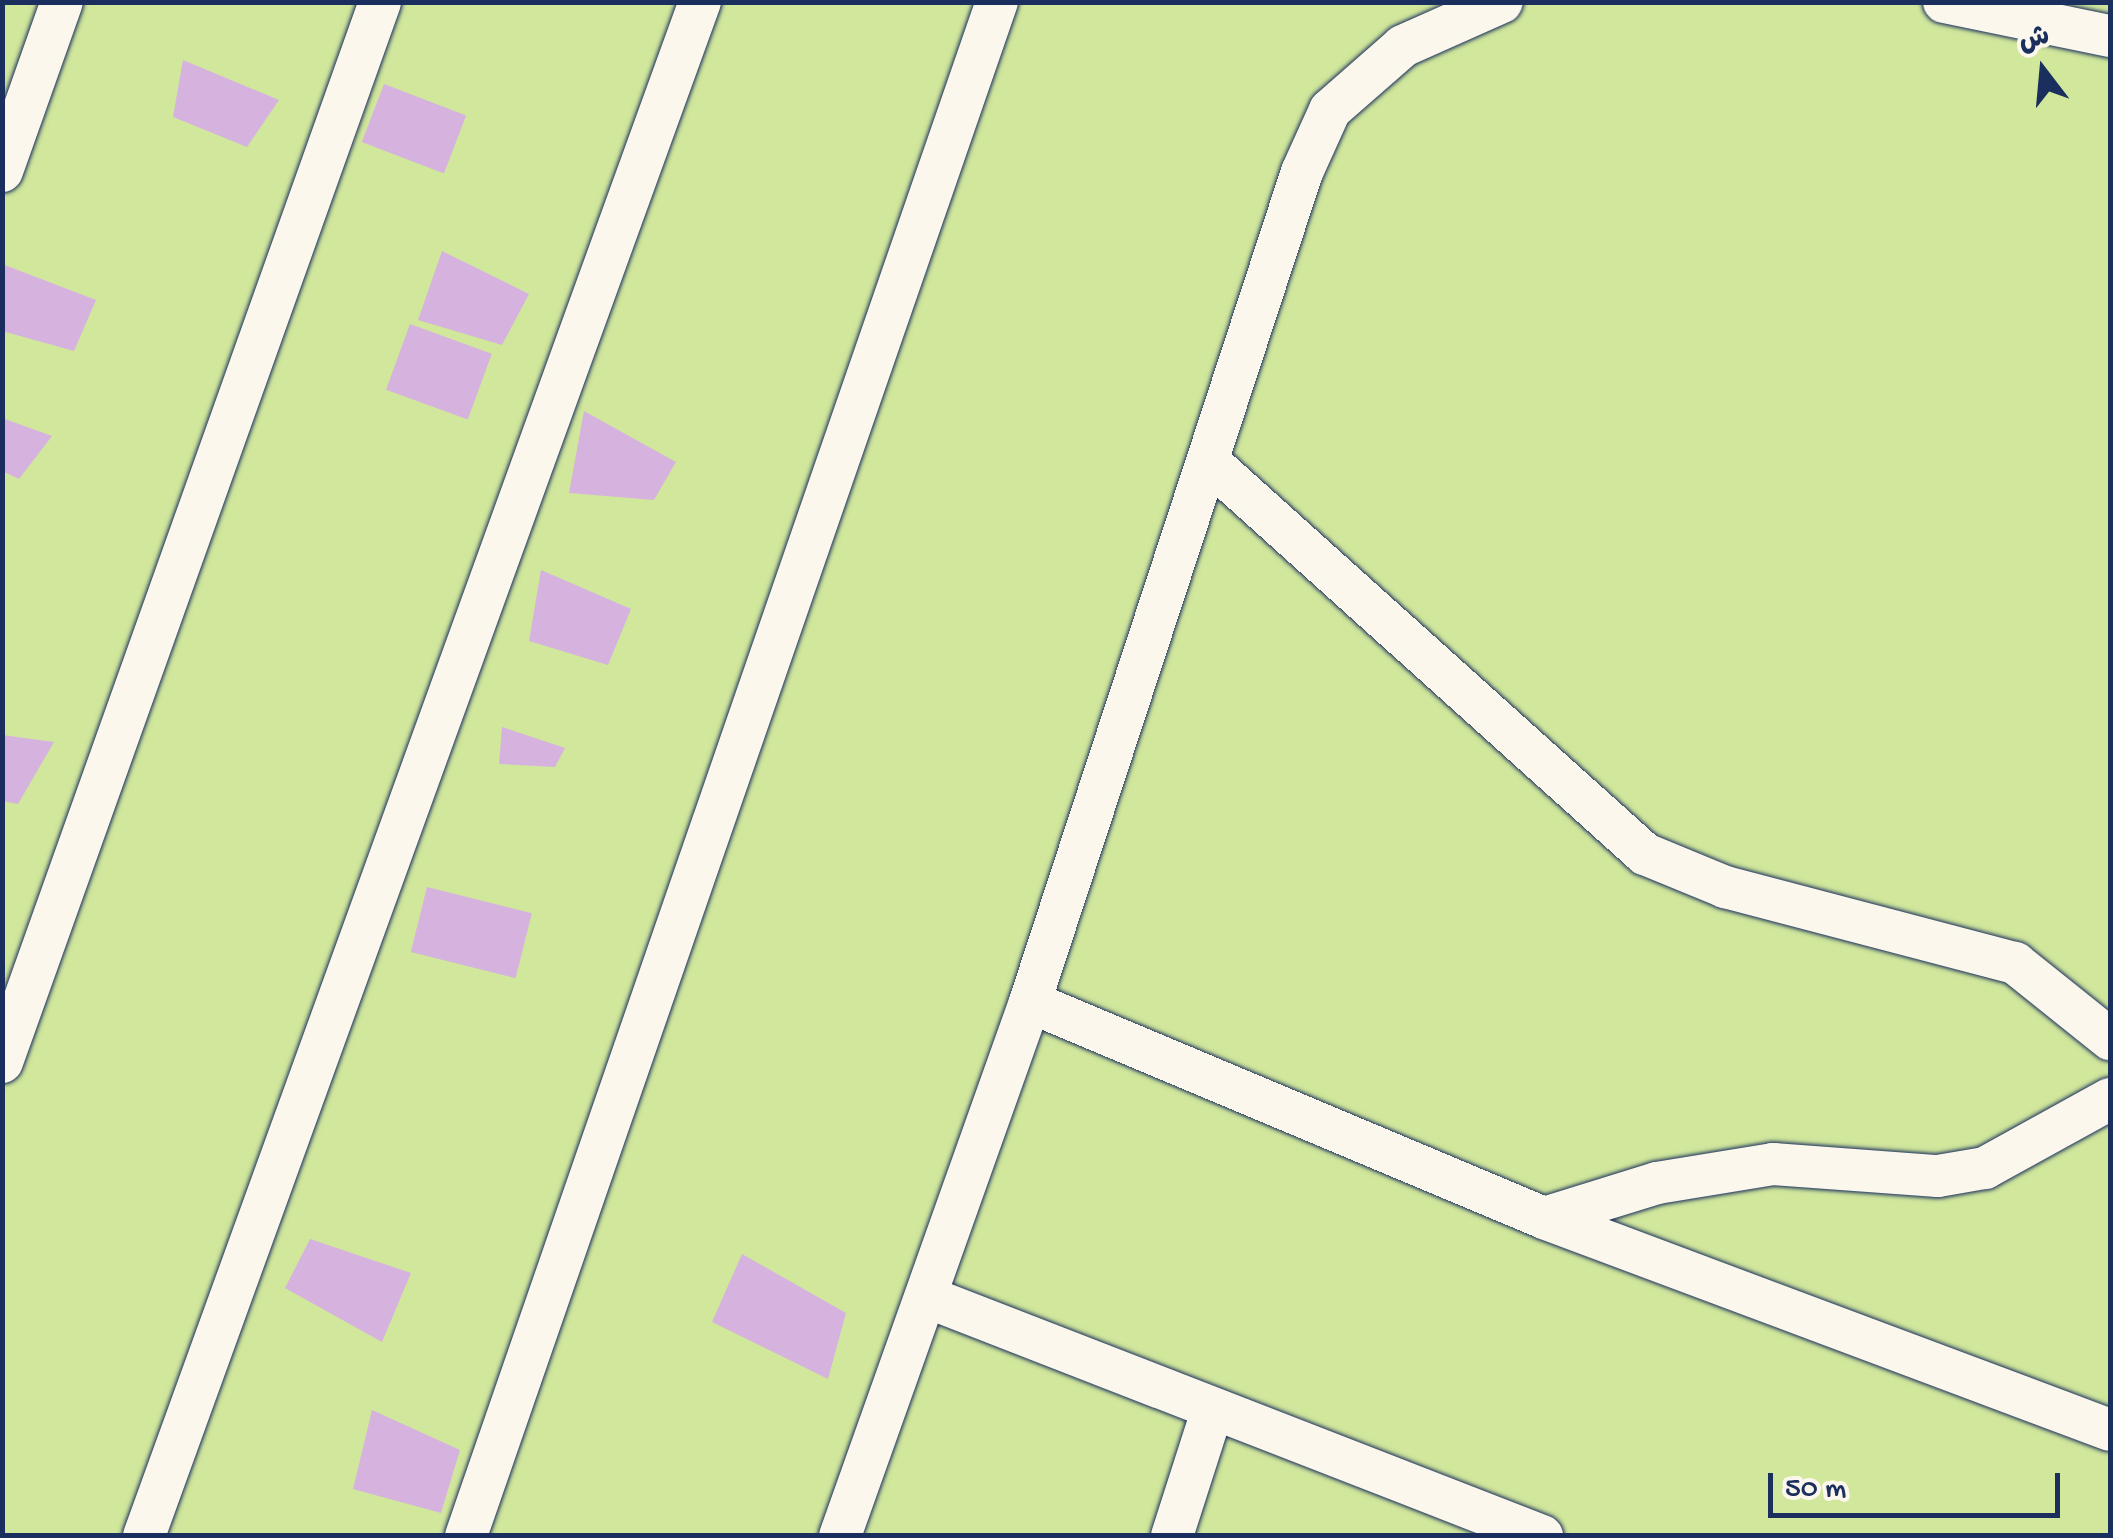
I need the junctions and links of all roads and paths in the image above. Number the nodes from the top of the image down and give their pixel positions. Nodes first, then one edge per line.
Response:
1 (62, 2) edge
2 (380, 2) edge
3 (700, 2) edge
4 (997, 2) edge
5 (1502, 2) edge
6 (1944, 2) edge
7 (2110, 36) edge
8 (2, 171) edge
9 (1208, 461) junction
10 (1030, 1002) junction
11 (2110, 1039) edge
12 (2, 1062) edge
13 (2110, 1099) edge
14 (1544, 1218) junction
15 (927, 1297) junction
16 (1213, 1408) junction
17 (2110, 1430) edge
18 (144, 1536) edge
19 (466, 1536) edge
20 (840, 1536) edge
21 (1172, 1536) edge
22 (1542, 1536) edge

1 - 8 street
2 - 12 street
3 - 18 street
4 - 19 street
5 - 9 street
6 - 7 street
9 - 10 street
9 - 11 street
10 - 14 street
10 - 15 street
13 - 14 street
14 - 17 street
15 - 16 street
15 - 20 street
16 - 21 street
16 - 22 street

